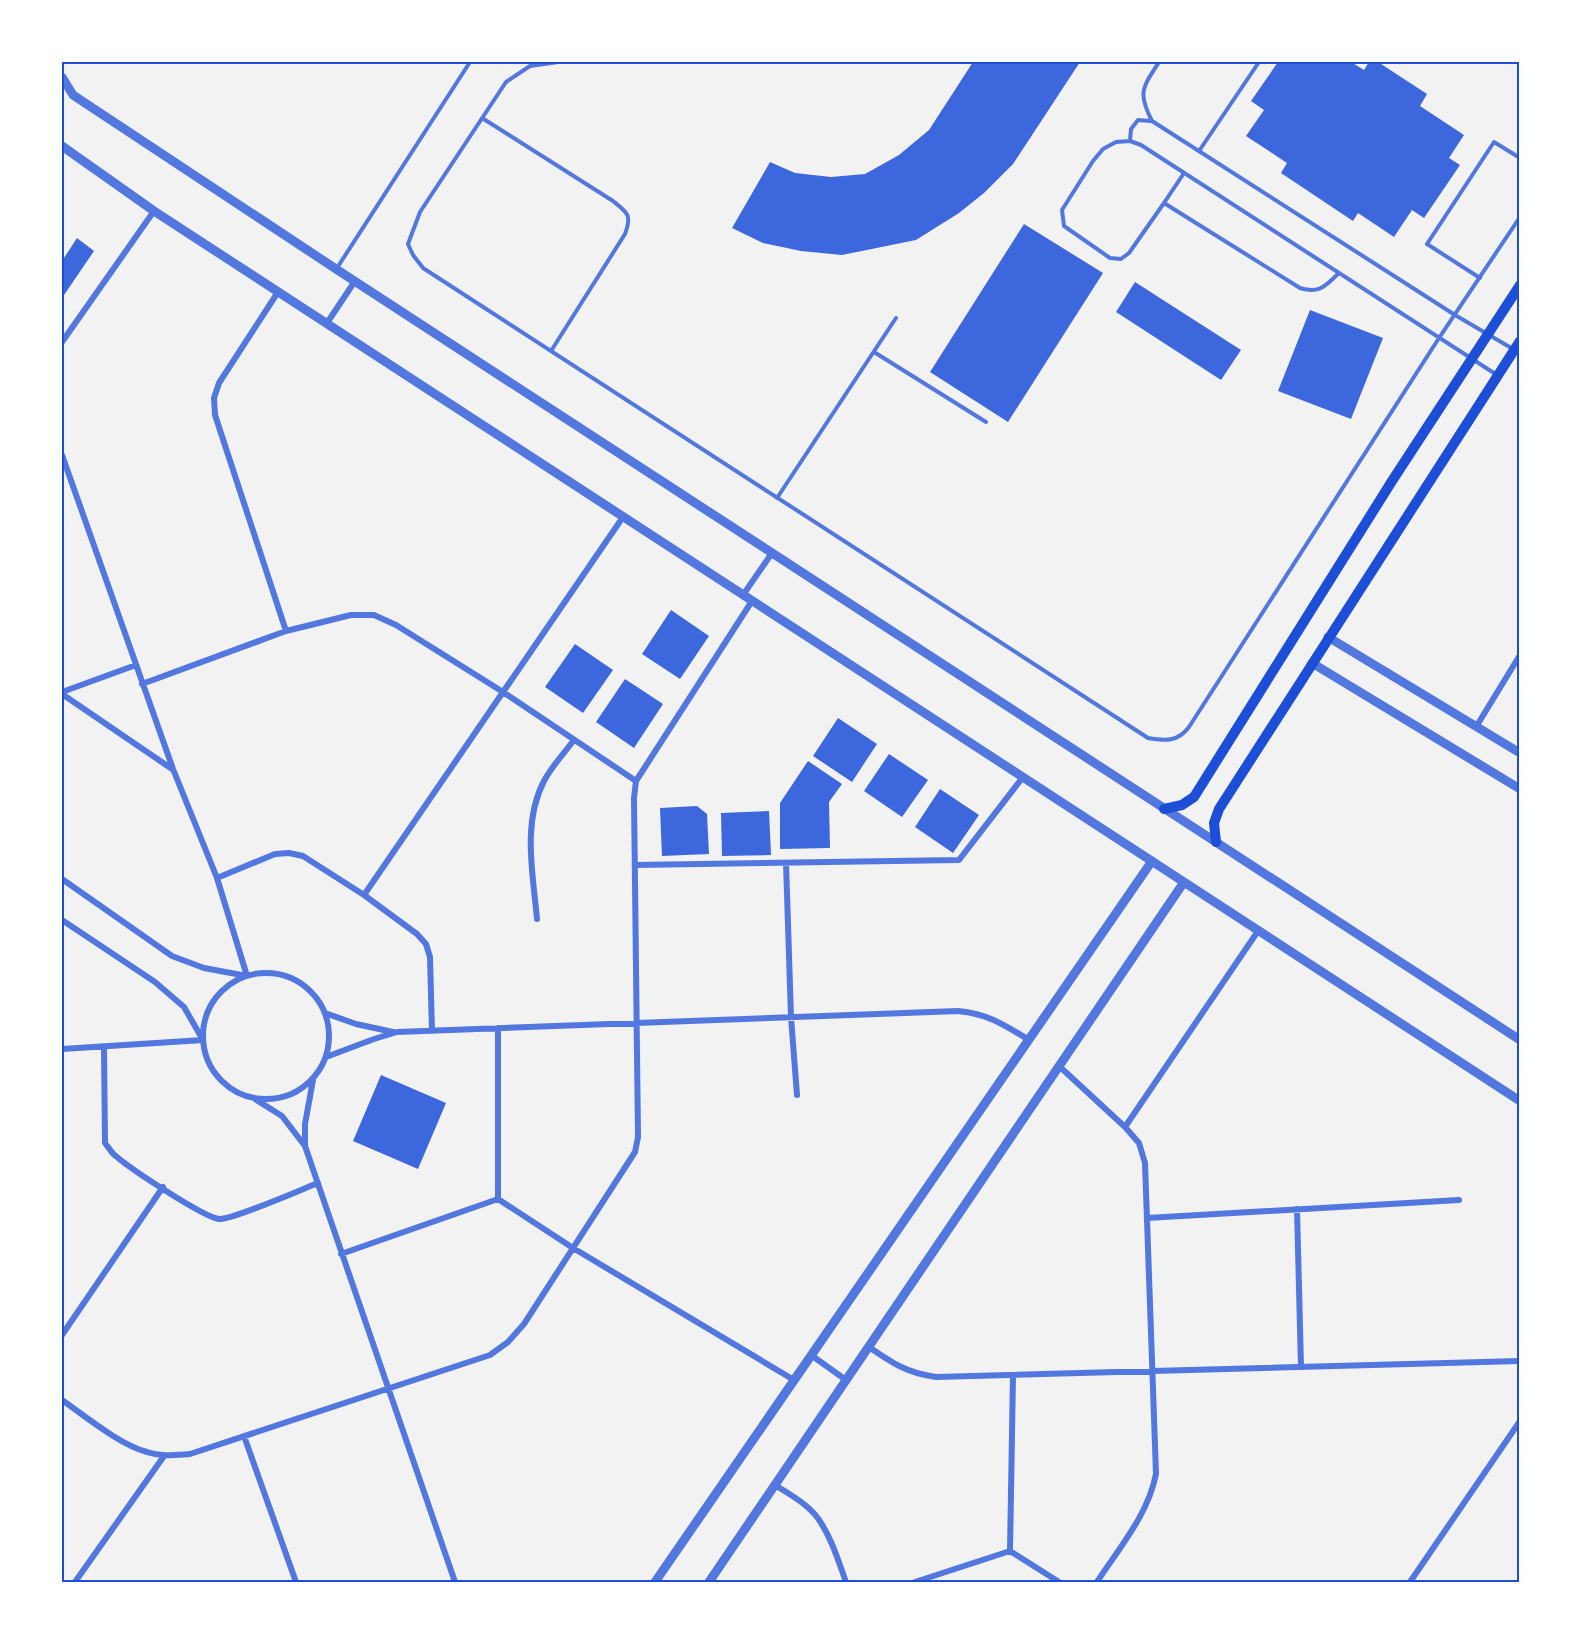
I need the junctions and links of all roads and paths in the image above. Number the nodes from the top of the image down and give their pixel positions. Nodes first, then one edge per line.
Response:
1 (470, 62) edge
2 (558, 62) edge
3 (1160, 62) edge
4 (1259, 62) edge
5 (62, 76) edge
6 (482, 118) junction
7 (1152, 121) junction
8 (1130, 141) junction
9 (62, 146) edge
10 (1199, 151) junction
11 (1520, 158) edge
12 (1184, 173) junction
13 (1164, 203) junction
14 (154, 211) junction
15 (1520, 217) edge
16 (336, 269) junction
17 (1339, 273) junction
18 (1480, 278) junction
19 (356, 282) junction
20 (1520, 285) edge
21 (278, 292) junction
22 (1455, 315) junction
23 (896, 318) dead end
24 (327, 323) junction
25 (1488, 334) junction
26 (1439, 338) junction
27 (62, 342) edge
28 (1517, 345) edge
29 (551, 351) junction
30 (873, 352) junction
31 (1471, 359) junction
32 (1497, 375) junction
33 (986, 422) dead end
34 (62, 454) edge
35 (777, 498) junction
36 (623, 517) junction
37 (772, 553) junction
38 (743, 595) junction
39 (752, 602) junction
40 (286, 631) junction
41 (1328, 637) junction
42 (1520, 655) edge
43 (1312, 663) junction
44 (136, 665) junction
45 (142, 684) junction
46 (503, 692) junction
47 (62, 693) edge
48 (1476, 727) junction
49 (574, 740) junction
50 (1520, 753) edge
51 (172, 769) junction
52 (1023, 777) junction
53 (636, 781) junction
54 (1520, 789) edge
55 (1164, 809) junction
56 (1216, 842) junction
57 (1152, 861) junction
58 (786, 862) junction
59 (634, 866) junction
60 (217, 878) junction
61 (62, 879) edge
62 (1184, 882) junction
63 (364, 895) junction
64 (537, 919) dead end
65 (62, 920) edge
66 (1258, 931) junction
67 (247, 976) junction
68 (325, 1013) junction
69 (791, 1017) junction
70 (636, 1023) junction
71 (498, 1028) junction
72 (432, 1031) junction
73 (397, 1032) junction
74 (203, 1040) junction
75 (1029, 1040) junction
76 (1520, 1040) edge
77 (104, 1047) junction
78 (62, 1049) edge
79 (326, 1057) junction
80 (1059, 1066) junction
81 (313, 1080) junction
82 (797, 1095) dead end
83 (255, 1099) junction
84 (1520, 1101) edge
85 (1125, 1127) junction
86 (305, 1146) junction
87 (318, 1183) junction
88 (163, 1187) junction
89 (498, 1199) junction
90 (1459, 1200) dead end
91 (1297, 1209) junction
92 (1147, 1218) junction
93 (573, 1248) junction
94 (341, 1254) junction
95 (62, 1335) edge
96 (869, 1347) junction
97 (811, 1355) junction
98 (1520, 1361) edge
99 (1301, 1367) junction
100 (1152, 1371) junction
101 (1013, 1375) junction
102 (794, 1380) junction
103 (846, 1380) junction
104 (389, 1388) junction
105 (62, 1400) edge
106 (1520, 1421) edge
107 (244, 1436) junction
108 (164, 1456) junction
109 (775, 1485) junction
110 (1010, 1551) junction
111 (75, 1582) edge
112 (296, 1582) edge
113 (455, 1582) edge
114 (655, 1582) edge
115 (709, 1582) edge
116 (846, 1582) edge
117 (915, 1582) edge
118 (1059, 1582) edge
119 (1097, 1582) edge
120 (1410, 1582) edge

1 - 16 lane
2 - 6 lane
3 - 7 lane
4 - 10 lane
5 - 16 street
6 - 29 lane
6 - 29 lane
7 - 8 lane
7 - 10 lane
8 - 12 lane
8 - 13 lane
9 - 14 street
10 - 22 lane
11 - 18 lane
12 - 13 lane
12 - 17 lane
13 - 17 lane
14 - 21 street
14 - 27 street
15 - 18 lane
16 - 19 street
17 - 26 lane
18 - 22 lane
19 - 24 street
19 - 37 street
20 - 25 main road
21 - 24 street
21 - 40 street
22 - 25 lane
22 - 26 lane
23 - 30 lane
24 - 36 street
25 - 28 lane
25 - 31 main road
26 - 31 lane
26 - 35 lane
28 - 32 main road
29 - 35 lane
30 - 33 lane
30 - 35 lane
31 - 32 lane
31 - 55 main road
32 - 41 main road
34 - 44 street
36 - 38 street
36 - 46 street
37 - 38 street
37 - 55 street
38 - 39 street
39 - 52 street
39 - 53 street
40 - 45 street
40 - 46 street
41 - 43 main road
41 - 48 street
42 - 48 street
43 - 54 street
43 - 56 main road
44 - 45 street
44 - 47 street
45 - 51 street
46 - 49 street
46 - 63 street
47 - 51 street
48 - 50 street
49 - 53 street
49 - 64 street
51 - 60 street
52 - 57 street
52 - 58 street
53 - 59 street
55 - 56 street
56 - 76 street
57 - 62 street
57 - 75 street
58 - 59 street
58 - 69 street
59 - 70 street
60 - 63 street
60 - 67 street
61 - 67 street
62 - 66 street
62 - 80 street
63 - 72 street
65 - 74 street
66 - 84 street
66 - 85 street
67 - 68 street
67 - 74 street
68 - 73 street
68 - 79 street
69 - 70 street
69 - 75 street
69 - 82 street
70 - 71 street
70 - 93 street
71 - 72 street
71 - 89 street
72 - 73 street
73 - 79 street
74 - 77 street
74 - 83 street
75 - 97 street
77 - 78 street
77 - 88 street
79 - 81 street
80 - 85 street
80 - 96 street
81 - 83 street
81 - 86 street
83 - 86 street
85 - 92 street
86 - 87 street
87 - 88 street
87 - 94 street
88 - 95 street
89 - 93 street
89 - 94 street
90 - 91 street
91 - 92 street
91 - 99 street
92 - 100 street
93 - 102 street
93 - 104 street
94 - 104 street
96 - 101 street
96 - 103 street
97 - 102 street
97 - 103 street
98 - 99 street
99 - 100 street
100 - 101 street
100 - 119 street
101 - 110 street
102 - 114 street
103 - 109 street
104 - 107 street
104 - 113 street
105 - 108 street
106 - 120 street
107 - 108 street
107 - 112 street
108 - 111 street
109 - 115 street
109 - 116 street
110 - 117 street
110 - 118 street

